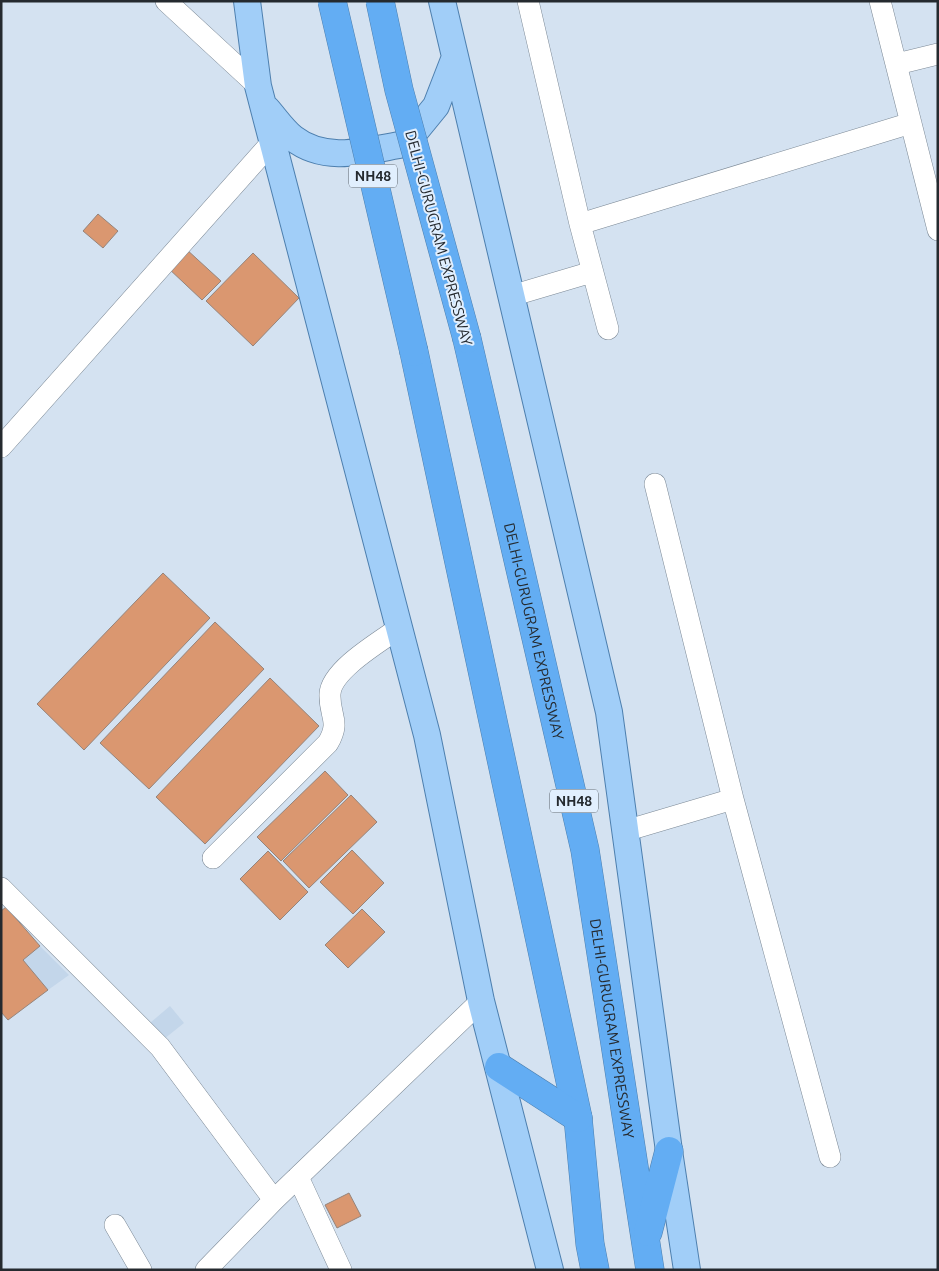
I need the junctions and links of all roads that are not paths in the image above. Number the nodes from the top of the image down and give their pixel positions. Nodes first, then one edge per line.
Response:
1 (166, 1) edge
2 (247, 1) edge
3 (332, 1) edge
4 (380, 1) edge
5 (442, 1) edge
6 (528, 1) edge
7 (880, 1) edge
8 (938, 54) edge
9 (455, 57) junction
10 (897, 64) junction
11 (262, 96) junction
12 (911, 123) junction
13 (273, 141) junction
14 (580, 224) junction
15 (938, 230) edge
16 (592, 272) junction
17 (511, 296) junction
18 (608, 329) dead end
19 (1, 447) edge
20 (655, 484) dead end
21 (399, 628) junction
22 (733, 799) junction
23 (625, 831) junction
24 (213, 858) dead end
25 (1, 888) edge
26 (481, 1001) junction
27 (499, 1067) junction
28 (578, 1118) junction
29 (669, 1152) junction
30 (830, 1157) dead end
31 (298, 1177) junction
32 (274, 1200) junction
33 (115, 1225) dead end
34 (646, 1241) junction
35 (141, 1270) edge
36 (206, 1270) edge
37 (341, 1270) edge
38 (550, 1270) edge
39 (595, 1270) edge
40 (650, 1270) edge
41 (687, 1270) edge

1 - 11 street
2 - 11 main road
3 - 28 highway, NH48, bridge
4 - 34 highway, DELHI-GURUGRAM EXPRESSWAY / NH48, bridge
5 - 9 main road
6 - 14 street
7 - 10 street
8 - 10 street
9 - 11 main road
9 - 17 main road
10 - 12 street
11 - 13 main road
12 - 14 street
12 - 15 street
13 - 19 street
13 - 21 main road
14 - 16 street
16 - 17 street
16 - 18 street
17 - 23 main road
20 - 22 street
21 - 24 street
21 - 26 main road
22 - 23 street
22 - 30 street
23 - 29 main road
25 - 32 street
26 - 27 main road
26 - 31 street
27 - 28 highway
27 - 38 main road
28 - 39 highway, NH48
29 - 34 highway
29 - 41 main road
31 - 32 street
31 - 37 street
32 - 36 street
33 - 35 street
34 - 40 highway, DELHI-GURUGRAM EXPRESSWAY / NH48

